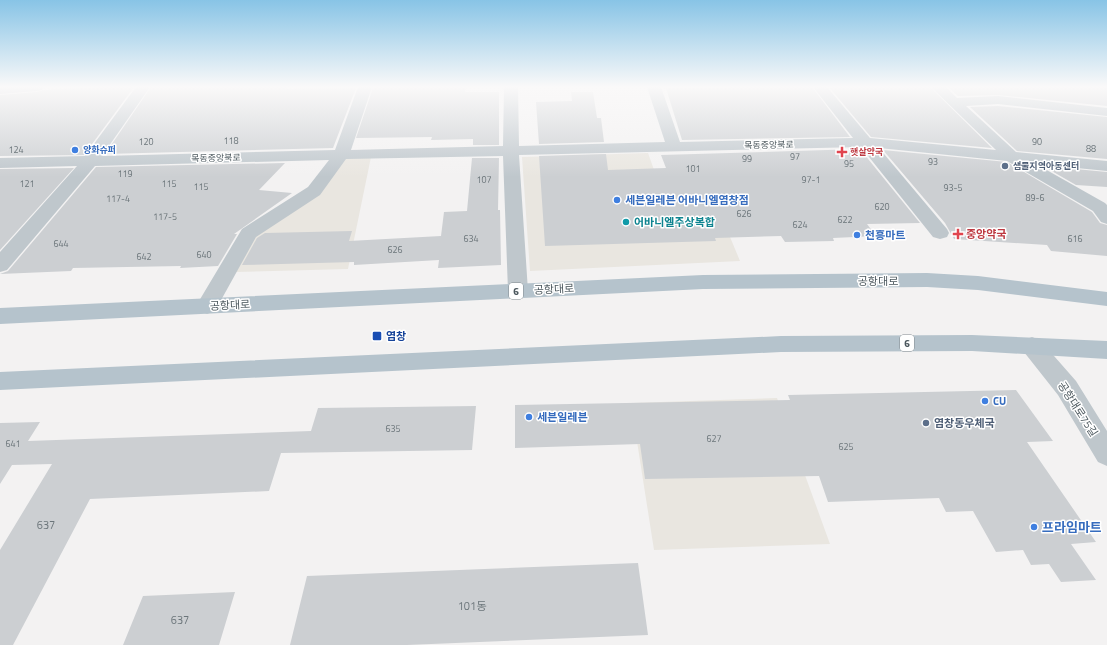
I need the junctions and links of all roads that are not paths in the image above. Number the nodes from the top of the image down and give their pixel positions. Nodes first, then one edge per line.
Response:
1 (121, 117) edge
2 (354, 117) edge
3 (511, 117) edge
4 (664, 117) edge
5 (844, 117) edge
6 (969, 117) edge
7 (864, 142) junction
8 (674, 147) junction
9 (511, 151) junction
10 (341, 155) junction
11 (1012, 157) junction
12 (90, 161) junction
13 (0, 163) edge
14 (1107, 166) edge
15 (1104, 211) edge
16 (940, 233) dead end
17 (0, 265) edge
18 (518, 291) junction
19 (1107, 299) edge
20 (207, 306) junction
21 (0, 316) edge
22 (1032, 346) junction
23 (1107, 350) edge
24 (0, 381) edge
25 (1107, 454) edge

1 - 12 street
2 - 10 street
3 - 9 street
4 - 8 street
5 - 7 street
6 - 11 street
7 - 8 street, 목동중앙북로
7 - 11 street, 목동중앙북로
7 - 16 street
8 - 9 street, 목동중앙북로
9 - 10 street, 목동중앙북로
9 - 18 street
10 - 12 street, 목동중앙북로
10 - 20 street
11 - 14 street, 목동중앙북로
11 - 15 street, 목동중앙북로
12 - 13 street, 목동중앙북로
12 - 17 street
18 - 19 main road, 공항대로 / 6
18 - 20 main road, 공항대로 / 6
20 - 21 main road, 공항대로 / 6
22 - 23 main road, 6
22 - 24 main road, 6
22 - 25 street, 공항대로75길

